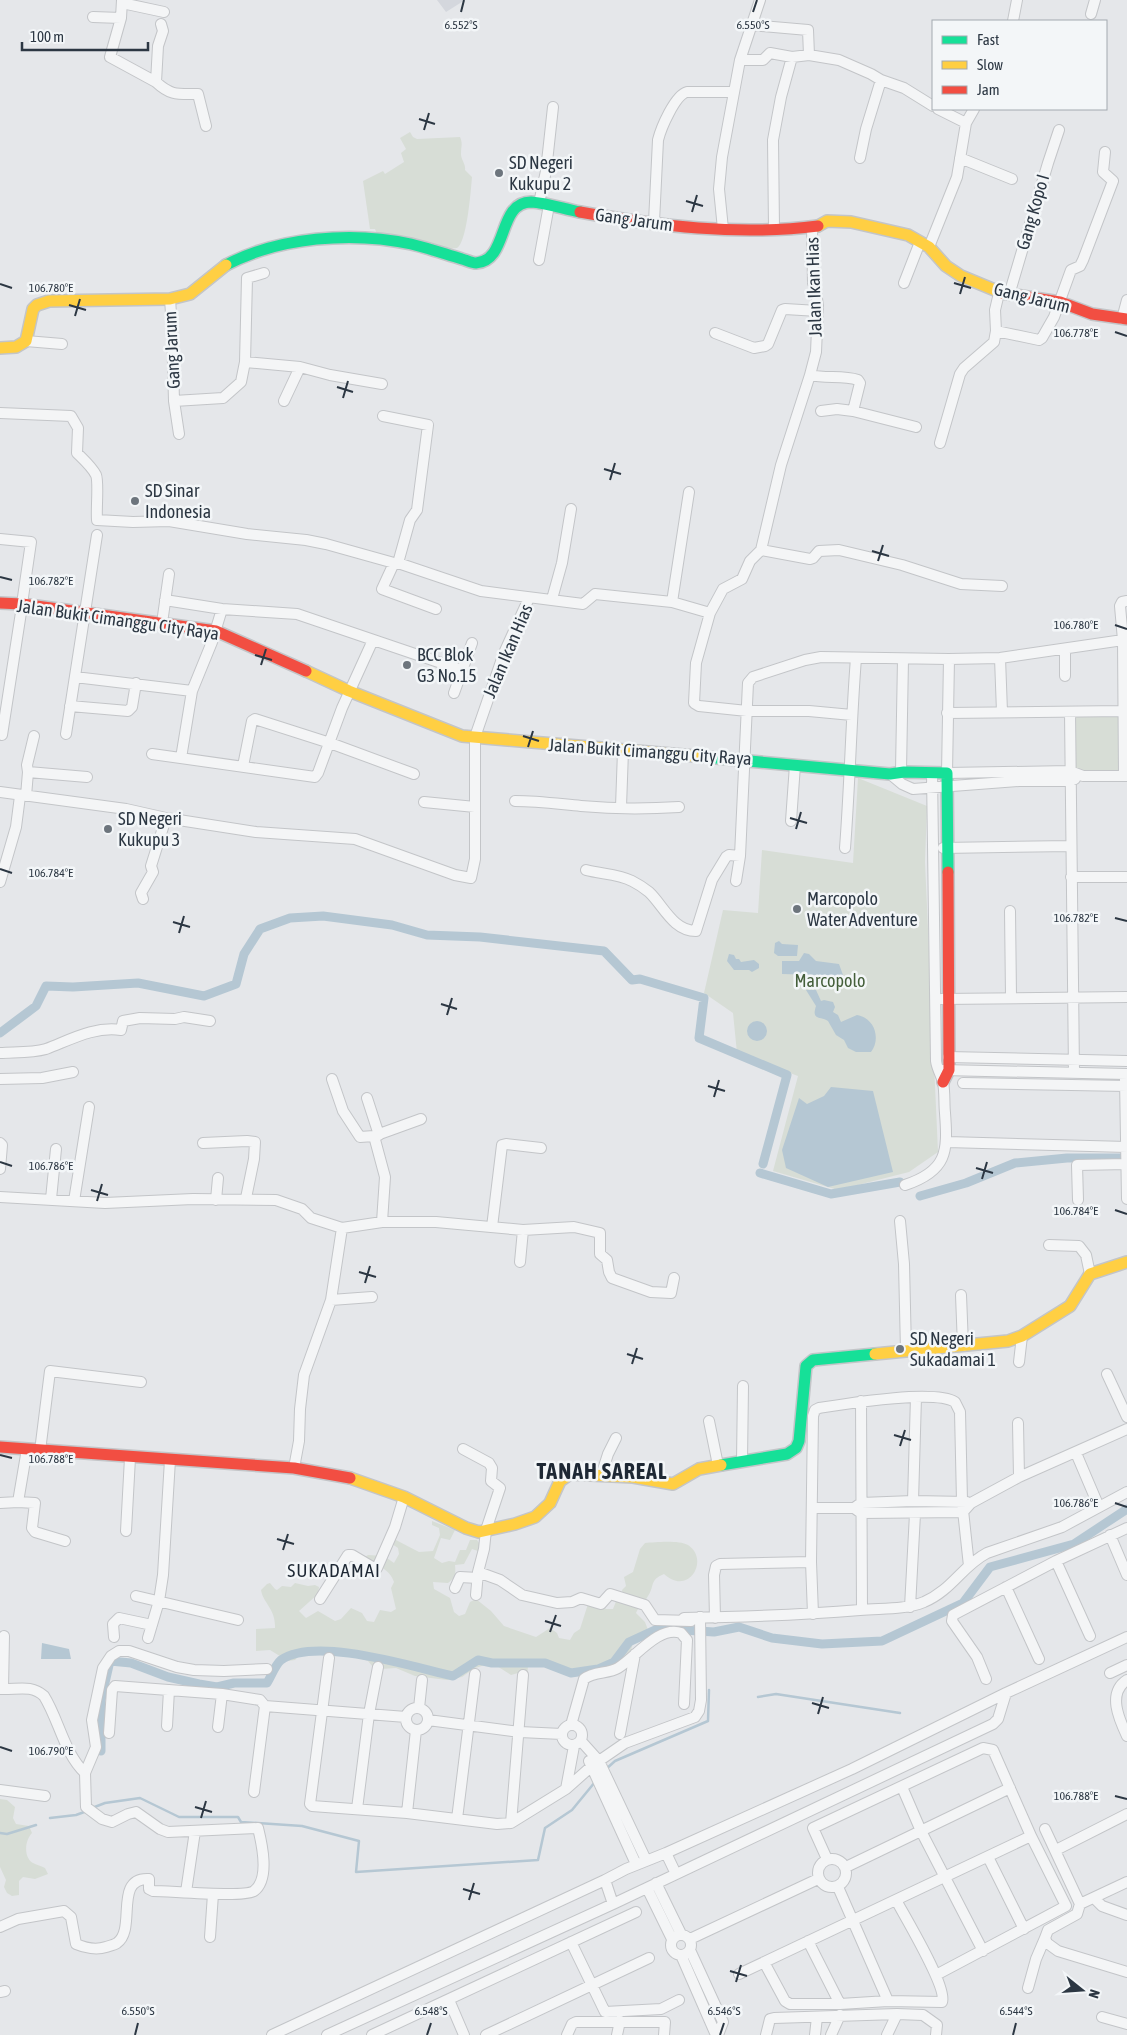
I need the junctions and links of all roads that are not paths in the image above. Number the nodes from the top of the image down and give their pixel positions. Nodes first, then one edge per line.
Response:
1 (760, 0) edge
2 (1017, 0) edge
3 (1096, 0) edge
4 (122, 2) edge
5 (164, 12) dead end
6 (1091, 14) dead end
7 (92, 17) dead end
8 (121, 18) junction
9 (1013, 20) edge
10 (161, 24) dead end
11 (752, 25) junction
12 (809, 55) junction
13 (792, 57) junction
14 (740, 60) junction
15 (881, 80) junction
16 (156, 82) junction
17 (734, 92) junction
18 (932, 105) edge
19 (553, 107) dead end
20 (940, 110) edge
21 (973, 110) edge
22 (966, 123) junction
23 (206, 126) dead end
24 (1059, 130) dead end
25 (1105, 152) dead end
26 (860, 158) dead end
27 (960, 158) junction
28 (1012, 179) dead end
29 (544, 204) junction
30 (654, 222) junction
31 (812, 227) junction
32 (774, 228) junction
33 (723, 229) junction
34 (925, 245) junction
35 (539, 260) dead end
36 (264, 273) dead end
37 (904, 283) dead end
38 (1004, 294) junction
39 (170, 299) junction
40 (1127, 300) edge
41 (1060, 302) junction
42 (818, 311) junction
43 (1124, 319) edge
44 (996, 331) junction
45 (715, 333) dead end
46 (26, 341) junction
47 (62, 344) dead end
48 (0, 348) edge
49 (246, 362) junction
50 (300, 367) junction
51 (810, 376) junction
52 (382, 384) dead end
53 (174, 401) junction
54 (284, 401) dead end
55 (853, 411) junction
56 (821, 412) dead end
57 (0, 413) edge
58 (383, 416) dead end
59 (916, 427) dead end
60 (178, 434) dead end
61 (940, 443) dead end
62 (689, 492) dead end
63 (571, 508) dead end
64 (97, 535) dead end
65 (0, 539) edge
66 (761, 550) junction
67 (396, 563) junction
68 (169, 574) dead end
69 (1002, 586) dead end
70 (529, 598) junction
71 (552, 599) junction
72 (166, 600) junction
73 (1127, 601) edge
74 (672, 602) junction
75 (0, 603) edge
76 (22, 605) junction
77 (222, 609) junction
78 (436, 609) dead end
79 (85, 613) junction
80 (710, 613) junction
81 (163, 616) dead end
82 (216, 631) junction
83 (373, 640) junction
84 (1122, 640) junction
85 (472, 643) dead end
86 (1065, 649) junction
87 (856, 658) junction
88 (904, 658) junction
89 (1000, 658) junction
90 (949, 659) junction
91 (462, 670) junction
92 (1065, 676) dead end
93 (74, 677) junction
94 (136, 683) junction
95 (349, 690) junction
96 (192, 691) junction
97 (454, 693) dead end
98 (70, 706) junction
99 (746, 711) junction
100 (1123, 711) junction
101 (1002, 712) junction
102 (1070, 712) junction
103 (947, 713) junction
104 (852, 715) junction
105 (1125, 725) edge
106 (66, 734) dead end
107 (2, 735) dead end
108 (34, 736) dead end
109 (475, 737) junction
110 (330, 743) junction
111 (622, 751) junction
112 (152, 754) dead end
113 (181, 758) junction
114 (745, 759) junction
115 (795, 765) junction
116 (244, 766) junction
117 (851, 770) junction
118 (28, 772) junction
119 (895, 772) junction
120 (947, 773) junction
121 (414, 774) dead end
122 (932, 774) junction
123 (1070, 776) junction
124 (1125, 776) edge
125 (87, 777) dead end
126 (947, 786) junction
127 (933, 788) junction
128 (0, 792) edge
129 (23, 796) junction
130 (515, 801) dead end
131 (424, 802) dead end
132 (621, 807) junction
133 (679, 807) dead end
134 (474, 808) junction
135 (166, 818) junction
136 (791, 821) dead end
137 (1071, 846) junction
138 (845, 848) dead end
139 (934, 848) junction
140 (948, 848) junction
141 (740, 856) junction
142 (586, 870) dead end
143 (1127, 877) edge
144 (1071, 878) junction
145 (736, 881) dead end
146 (0, 882) edge
147 (143, 899) dead end
148 (1010, 912) dead end
149 (1011, 997) junction
150 (1072, 997) junction
151 (1127, 997) edge
152 (948, 998) junction
153 (936, 999) junction
154 (210, 1021) dead end
155 (0, 1054) edge
156 (948, 1057) junction
157 (1074, 1059) junction
158 (1127, 1061) edge
159 (943, 1070) junction
160 (73, 1072) dead end
161 (1074, 1072) junction
162 (1126, 1074) edge
163 (0, 1079) edge
164 (332, 1079) dead end
165 (943, 1082) joint
166 (963, 1083) dead end
167 (1126, 1086) edge
168 (367, 1098) dead end
169 (89, 1107) dead end
170 (421, 1119) dead end
171 (376, 1136) junction
172 (947, 1142) junction
173 (0, 1143) edge
174 (203, 1143) dead end
175 (541, 1148) dead end
176 (56, 1149) dead end
177 (1127, 1156) edge
178 (0, 1169) edge
179 (218, 1178) dead end
180 (905, 1185) dead end
181 (0, 1197) edge
182 (246, 1198) junction
183 (1127, 1199) edge
184 (51, 1200) junction
185 (216, 1200) junction
186 (1078, 1200) dead end
187 (74, 1201) junction
188 (382, 1222) junction
189 (900, 1222) dead end
190 (492, 1227) junction
191 (342, 1228) junction
192 (523, 1230) junction
193 (1049, 1244) dead end
194 (520, 1262) dead end
195 (1127, 1262) edge
196 (1090, 1274) junction
197 (674, 1278) dead end
198 (959, 1295) dead end
199 (372, 1297) dead end
200 (330, 1300) junction
201 (1022, 1336) junction
202 (960, 1346) junction
203 (906, 1352) junction
204 (1019, 1362) dead end
205 (1107, 1374) dead end
206 (141, 1382) dead end
207 (743, 1386) dead end
208 (916, 1397) junction
209 (861, 1401) junction
210 (1127, 1417) edge
211 (710, 1421) dead end
212 (1018, 1423) dead end
213 (1127, 1429) edge
214 (616, 1438) dead end
215 (0, 1447) edge
216 (27, 1449) junction
217 (463, 1449) dead end
218 (40, 1451) junction
219 (1076, 1453) junction
220 (130, 1458) junction
221 (170, 1460) junction
222 (742, 1461) junction
223 (718, 1465) junction
224 (294, 1468) junction
225 (601, 1476) junction
226 (1019, 1478) junction
227 (1127, 1492) edge
228 (404, 1497) junction
229 (913, 1501) junction
230 (18, 1502) junction
231 (0, 1503) edge
232 (965, 1505) junction
233 (1098, 1507) junction
234 (812, 1508) junction
235 (859, 1508) junction
236 (915, 1514) junction
237 (1127, 1528) edge
238 (486, 1530) junction
239 (126, 1531) dead end
240 (1110, 1535) junction
241 (65, 1541) dead end
242 (1056, 1561) junction
243 (811, 1562) junction
244 (969, 1566) junction
245 (478, 1575) junction
246 (1127, 1575) edge
247 (1006, 1586) junction
248 (455, 1588) dead end
249 (476, 1594) dead end
250 (136, 1596) dead end
251 (320, 1599) dead end
252 (159, 1601) junction
253 (910, 1607) junction
254 (862, 1610) junction
255 (813, 1614) junction
256 (684, 1618) dead end
257 (715, 1618) junction
258 (238, 1620) dead end
259 (700, 1620) junction
260 (152, 1625) junction
261 (4, 1636) dead end
262 (114, 1636) dead end
263 (1090, 1636) dead end
264 (1127, 1637) edge
265 (148, 1638) dead end
266 (635, 1654) junction
267 (329, 1658) dead end
268 (1039, 1659) dead end
269 (1127, 1665) edge
270 (378, 1666) dead end
271 (267, 1669) dead end
272 (1110, 1673) dead end
273 (475, 1674) dead end
274 (523, 1675) dead end
275 (986, 1679) dead end
276 (422, 1680) dead end
277 (1127, 1680) edge
278 (2, 1689) edge
279 (169, 1690) junction
280 (1006, 1693) junction
281 (222, 1694) junction
282 (684, 1704) dead end
283 (265, 1706) junction
284 (419, 1708) junction
285 (321, 1712) junction
286 (369, 1714) junction
287 (406, 1717) junction
288 (428, 1720) junction
289 (571, 1725) junction
290 (167, 1726) dead end
291 (468, 1726) junction
292 (218, 1727) dead end
293 (416, 1730) junction
294 (520, 1732) junction
295 (109, 1733) dead end
296 (562, 1734) junction
297 (620, 1734) dead end
298 (1127, 1736) edge
299 (577, 1744) junction
300 (596, 1763) junction
301 (85, 1773) junction
302 (902, 1788) junction
303 (1010, 1788) junction
304 (566, 1789) junction
305 (0, 1790) edge
306 (254, 1792) dead end
307 (45, 1796) dead end
308 (357, 1809) junction
309 (407, 1813) junction
310 (1127, 1814) edge
311 (457, 1819) junction
312 (511, 1822) junction
313 (1045, 1829) dead end
314 (195, 1831) junction
315 (921, 1832) junction
316 (1031, 1836) junction
317 (1056, 1850) junction
318 (666, 1853) junction
319 (988, 1857) junction
320 (827, 1859) junction
321 (641, 1862) junction
322 (846, 1868) junction
323 (676, 1874) junction
324 (945, 1878) junction
325 (818, 1879) junction
326 (604, 1880) junction
327 (1127, 1882) edge
328 (651, 1885) junction
329 (838, 1886) junction
330 (186, 1892) junction
331 (213, 1894) junction
332 (1094, 1898) junction
333 (896, 1900) junction
334 (613, 1904) junction
335 (1080, 1904) junction
336 (636, 1912) dead end
337 (1127, 1915) edge
338 (853, 1920) junction
339 (0, 1927) edge
340 (1024, 1929) junction
341 (210, 1937) dead end
342 (681, 1937) junction
343 (1046, 1938) junction
344 (808, 1941) junction
345 (571, 1942) junction
346 (983, 1951) junction
347 (686, 1953) junction
348 (649, 1958) dead end
349 (764, 1962) junction
350 (1127, 1972) edge
351 (739, 1974) dead end
352 (936, 1975) junction
353 (592, 1986) junction
354 (1028, 1988) dead end
355 (449, 2000) junction
356 (679, 2000) dead end
357 (888, 2001) junction
358 (840, 2004) junction
359 (897, 2014) junction
360 (840, 2015) junction
361 (818, 2017) junction
362 (1102, 2017) dead end
363 (620, 2021) junction
364 (1127, 2024) edge
365 (272, 2035) edge
366 (327, 2035) edge
367 (372, 2035) edge
368 (464, 2035) edge
369 (486, 2035) edge
370 (568, 2035) edge
371 (617, 2035) edge
372 (664, 2035) edge
373 (717, 2035) edge
374 (766, 2035) edge
375 (815, 2035) edge
376 (831, 2035) edge
377 (887, 2035) edge
378 (936, 2035) edge

1 - 11 street
2 - 9 street
3 - 6 street
4 - 5 street
4 - 8 street
7 - 8 street
8 - 16 street
10 - 16 street
11 - 12 street
11 - 14 street
12 - 13 street
12 - 15 street
13 - 14 street
13 - 32 street
14 - 17 street
15 - 18 street
15 - 26 street
16 - 23 street
17 - 30 street
17 - 33 street
19 - 29 street
20 - 22 street
21 - 22 street
22 - 27 street
24 - 38 street, Gang Kopo I
25 - 41 street
27 - 28 street
27 - 34 street
29 - 30 street, Gang Jarum
29 - 35 street
29 - 39 street, Gang Jarum
30 - 33 street, Gang Jarum
31 - 32 street, Gang Jarum
31 - 34 street, Gang Jarum
31 - 42 street, Jalan Ikan Hias
32 - 33 street, Gang Jarum
34 - 37 street
34 - 38 street, Gang Jarum
36 - 49 street, Gang Jarum
38 - 41 street, Gang Jarum
38 - 44 street, Gang Kopo I
39 - 46 street, Gang Jarum
39 - 53 street, Gang Jarum
40 - 43 street
41 - 43 street, Gang Jarum
41 - 44 street
42 - 45 street
42 - 51 street, Jalan Ikan Hias
44 - 61 street
46 - 47 street
46 - 48 street
49 - 50 street
49 - 53 street, Gang Jarum
50 - 52 street
50 - 54 street
51 - 55 street
51 - 66 street, Jalan Ikan Hias
53 - 60 street, Gang Jarum
55 - 56 street
55 - 59 street
57 - 67 street
58 - 67 street
62 - 74 street
63 - 71 street
64 - 79 street
65 - 76 street
66 - 69 street
66 - 80 street
67 - 70 street
67 - 78 street
68 - 72 street
70 - 71 street, Jalan Ikan Hias
70 - 109 street, Jalan Ikan Hias
71 - 74 street, Jalan Ikan Hias
72 - 77 street
72 - 81 street
73 - 84 street
74 - 80 street, Jalan Ikan Hias
75 - 76 street, Jalan Bukit Cimanggu City Raya
76 - 79 street, Jalan Bukit Cimanggu City Raya
76 - 107 street
77 - 82 street
77 - 83 street
79 - 82 street, Jalan Bukit Cimanggu City Raya
79 - 93 street
80 - 99 street
82 - 95 street, Jalan Bukit Cimanggu City Raya
82 - 96 street
83 - 91 street
83 - 95 street
84 - 86 street
84 - 100 street
85 - 91 street
86 - 89 street
86 - 92 street
87 - 88 street
87 - 99 street
87 - 104 street
88 - 90 street
88 - 119 street
89 - 90 street
89 - 101 street
90 - 103 street
91 - 97 street
93 - 94 street
93 - 98 street
94 - 96 street
94 - 98 street
95 - 109 street, Jalan Bukit Cimanggu City Raya
95 - 110 street
96 - 113 street
98 - 106 street
99 - 104 street
99 - 114 street
100 - 102 street
100 - 105 street
101 - 102 street
101 - 103 street
102 - 123 street
103 - 120 street
104 - 117 street
105 - 124 street
108 - 118 street
109 - 111 street, Jalan Bukit Cimanggu City Raya
109 - 134 street, Jalan Ikan Hias
110 - 116 street
110 - 116 street
110 - 121 street
111 - 114 street, Jalan Bukit Cimanggu City Raya
111 - 132 street
112 - 113 street
113 - 116 street
114 - 115 street, Jalan Bukit Cimanggu City Raya
114 - 141 street
115 - 117 street, Jalan Bukit Cimanggu City Raya
115 - 136 street
117 - 119 street, Jalan Bukit Cimanggu City Raya
117 - 138 street
118 - 125 street
118 - 129 street
119 - 122 street, Jalan Bukit Cimanggu City Raya
119 - 127 street
120 - 122 street, Jalan Bukit Cimanggu City Raya
120 - 123 street
120 - 126 street
122 - 127 street
123 - 124 street
123 - 126 street
123 - 137 street
126 - 127 street
126 - 140 street
127 - 139 street
128 - 129 street
129 - 135 street
129 - 146 street
130 - 132 street
131 - 134 street
132 - 133 street
134 - 135 street, Jalan Ikan Hias
135 - 147 street
137 - 140 street
137 - 144 street
139 - 140 street
139 - 153 street
140 - 152 street
141 - 142 street
141 - 145 street
143 - 144 street
144 - 150 street
148 - 149 street
149 - 150 street
149 - 152 street
150 - 151 street
150 - 157 street
152 - 153 street
152 - 156 street
153 - 159 street
154 - 155 street
156 - 157 street
156 - 159 street
157 - 158 street
157 - 161 street
159 - 161 street
159 - 165 street
160 - 163 street
161 - 162 street
162 - 167 street
164 - 171 street
165 - 172 street
166 - 167 street
167 - 177 street
168 - 171 street
169 - 187 street
170 - 171 street
171 - 188 street
172 - 177 street
172 - 180 street
173 - 178 street
174 - 182 street
175 - 190 street
176 - 184 street
177 - 183 street
177 - 186 street
179 - 185 street
181 - 184 street
182 - 185 street
182 - 191 street
184 - 187 street
185 - 187 street
188 - 190 street
188 - 191 street
189 - 203 street
190 - 192 street
191 - 200 street
192 - 194 street
192 - 197 street
193 - 196 street
195 - 196 street
196 - 201 street
198 - 202 street
199 - 200 street
200 - 224 street
201 - 202 street
201 - 204 street
202 - 203 street
203 - 222 street
205 - 210 street
206 - 218 street
207 - 222 street
208 - 209 street
208 - 229 street
208 - 232 street
209 - 234 street
209 - 235 street
211 - 223 street
212 - 226 street
213 - 219 street
214 - 225 street
215 - 216 street
216 - 218 street
216 - 230 street
217 - 238 street
218 - 220 street
219 - 226 street
219 - 233 street
220 - 221 street
220 - 239 street
221 - 224 street
221 - 252 street
222 - 223 street
223 - 225 street
224 - 228 street
225 - 238 street
226 - 232 street
227 - 233 street
228 - 238 street
228 - 251 street
229 - 232 street
229 - 235 street
230 - 231 street
230 - 241 street
232 - 236 street
232 - 244 street
233 - 244 street
234 - 235 street
234 - 243 street
235 - 236 street
235 - 254 street
236 - 253 street
237 - 240 street
238 - 245 street
240 - 242 street
240 - 246 street
242 - 247 street
242 - 263 street
243 - 255 street
243 - 257 street
244 - 253 street
245 - 248 street
245 - 249 street
245 - 259 street
247 - 268 street
247 - 275 street
250 - 252 street
252 - 258 street
252 - 260 street
253 - 254 street
254 - 255 street
255 - 257 street
256 - 259 street
257 - 259 street
259 - 300 street
260 - 262 street
260 - 265 street
261 - 278 street
264 - 280 street
266 - 282 street
266 - 289 street
266 - 297 street
267 - 285 street
269 - 272 street
270 - 286 street
271 - 301 street
273 - 291 street
274 - 294 street
276 - 284 street
277 - 298 street
278 - 301 street
279 - 281 street
279 - 290 street
279 - 295 street
280 - 318 street
280 - 323 street
281 - 283 street
281 - 292 street
283 - 285 street
283 - 306 street
284 - 287 street
284 - 288 street
285 - 286 street
285 - 308 street
286 - 287 street
286 - 308 street
287 - 293 street
288 - 291 street
288 - 293 street
289 - 296 street
289 - 299 street
291 - 294 street
291 - 311 street
293 - 309 street
294 - 296 street
294 - 312 street
296 - 299 street
299 - 300 street
299 - 304 street
300 - 304 street
300 - 321 street
301 - 314 street
302 - 303 street
302 - 315 street
302 - 320 street
303 - 315 street
303 - 316 street
304 - 312 street
305 - 307 street
308 - 309 street
309 - 311 street
310 - 317 street
311 - 312 street
313 - 317 street
314 - 330 street
314 - 331 street
315 - 322 street
315 - 324 street
316 - 319 street
316 - 340 street
317 - 335 street
318 - 321 street
318 - 323 street
319 - 324 street
319 - 340 street
320 - 322 street
320 - 325 street
321 - 326 street
322 - 329 street
323 - 328 street
324 - 333 street
324 - 346 street
325 - 329 street
325 - 342 street
326 - 334 street
326 - 365 street
327 - 332 street
328 - 334 street
328 - 342 street
329 - 338 street
330 - 331 street
330 - 339 street
331 - 341 street
332 - 335 street
332 - 337 street
333 - 338 street
333 - 352 street
334 - 366 street
335 - 343 street
336 - 345 street
338 - 344 street
338 - 357 street
340 - 346 street
342 - 347 street
342 - 347 street
343 - 350 street
343 - 354 street
344 - 349 street
344 - 358 street
345 - 353 street
345 - 355 street
346 - 352 street
347 - 373 street
348 - 353 street
349 - 351 street
349 - 358 street
352 - 357 street
353 - 356 street
353 - 369 street
355 - 367 street
355 - 368 street
357 - 358 street
359 - 360 street
359 - 377 street
359 - 378 street
360 - 361 street
360 - 376 street
361 - 374 street
361 - 375 street
362 - 364 street
363 - 370 street
363 - 371 street
363 - 372 street

